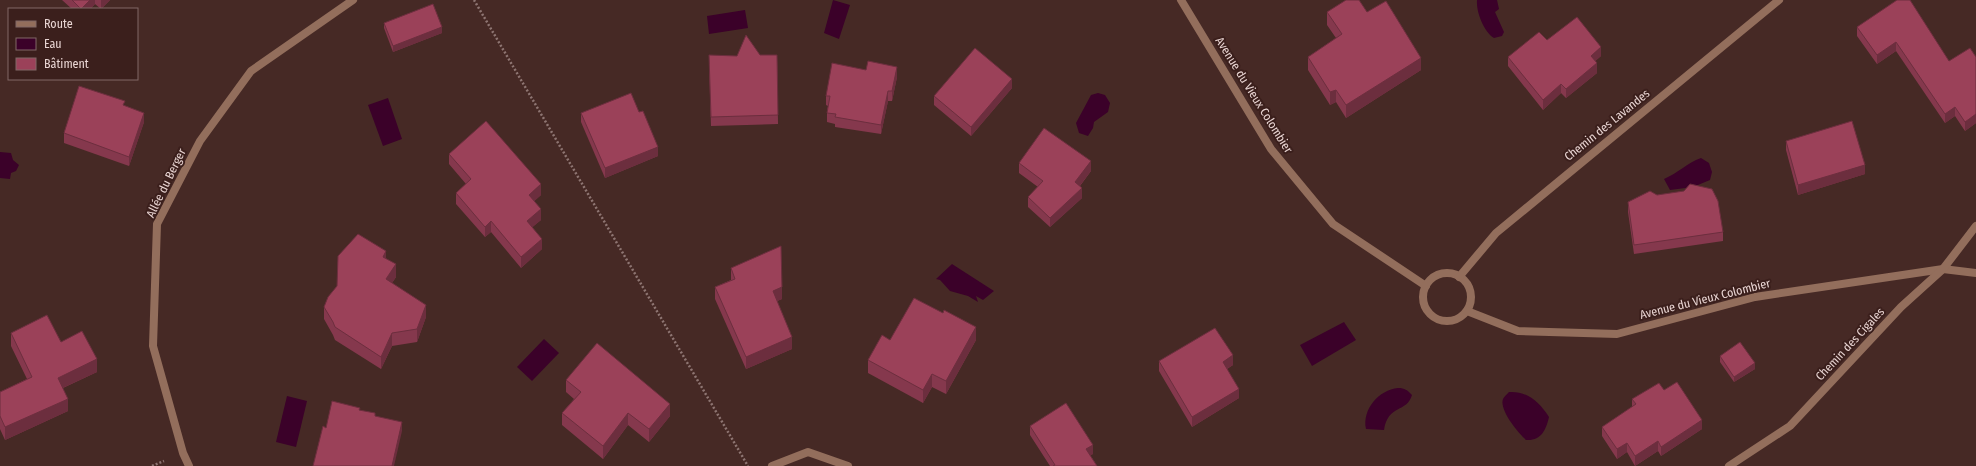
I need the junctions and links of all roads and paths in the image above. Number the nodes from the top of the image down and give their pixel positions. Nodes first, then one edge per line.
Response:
1 (353, 0) edge
2 (474, 0) edge
3 (1181, 0) edge
4 (1779, 0) edge
5 (1976, 226) edge
6 (1944, 270) junction
7 (1976, 273) edge
8 (1459, 277) junction
9 (1426, 286) junction
10 (1467, 311) junction
11 (189, 466) edge
12 (748, 466) edge
13 (772, 466) edge
14 (848, 466) edge
15 (1729, 466) edge

1 - 11 street, Allée du Berger
2 - 12 path
3 - 9 street, Avenue du Vieux Colombier
4 - 8 street, Chemin des Lavandes
5 - 6 street, Chemin des Cigales
6 - 7 street, Avenue du Vieux Colombier
6 - 10 street, Avenue du Vieux Colombier
6 - 15 street, Chemin des Cigales
8 - 9 street
8 - 10 street
9 - 10 street
13 - 14 street

